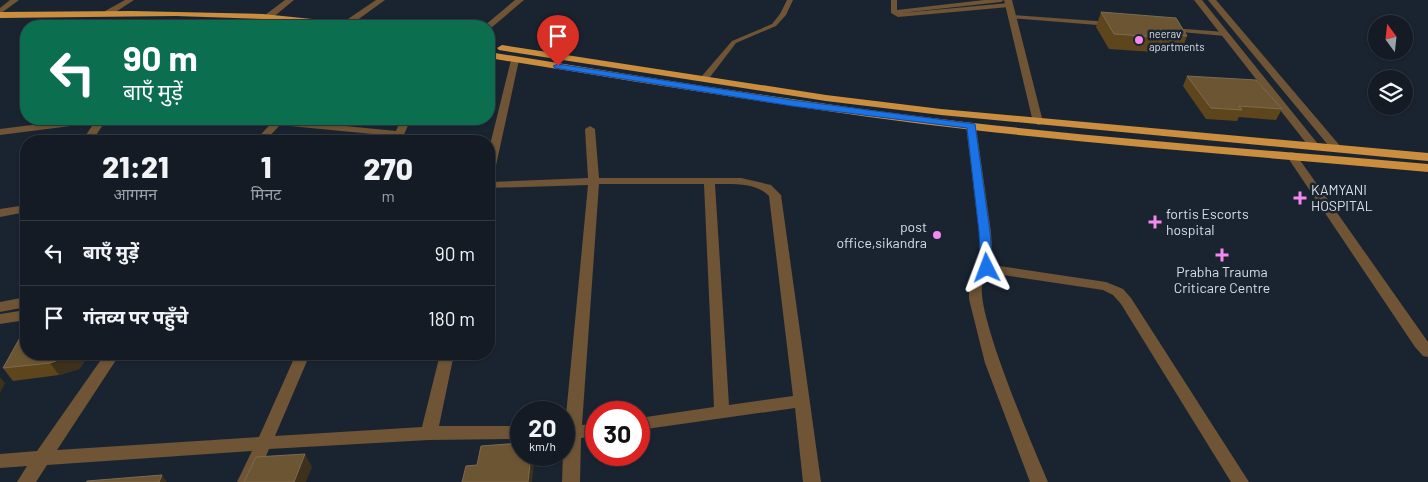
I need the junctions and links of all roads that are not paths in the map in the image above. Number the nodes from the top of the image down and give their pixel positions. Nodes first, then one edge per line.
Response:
1 (15, 0) edge
2 (130, 0) edge
3 (290, 0) edge
4 (381, 0) edge
5 (520, 0) edge
6 (790, 0) edge
7 (894, 0) edge
8 (1198, 0) edge
9 (1212, 0) edge
10 (1006, 2) edge
11 (108, 13) junction
12 (0, 14) edge
13 (268, 17) junction
14 (1012, 17) junction
15 (112, 20) edge
16 (179, 20) edge
17 (295, 20) edge
18 (356, 20) edge
19 (495, 20) edge
20 (20, 22) edge
21 (0, 23) edge
22 (1120, 25) edge
23 (1168, 29) edge
24 (1225, 34) junction
25 (495, 47) edge
26 (495, 56) edge
27 (516, 60) junction
28 (704, 79) junction
29 (1038, 122) junction
30 (54, 125) edge
31 (274, 125) edge
32 (312, 125) edge
33 (972, 126) junction
34 (590, 129) dead end
35 (0, 132) edge
36 (265, 135) edge
37 (378, 135) edge
38 (495, 146) edge
39 (1314, 146) junction
40 (1337, 149) junction
41 (1291, 155) junction
42 (1428, 158) edge
43 (1428, 168) edge
44 (594, 181) junction
45 (709, 181) junction
46 (495, 185) edge
47 (20, 210) edge
48 (0, 212) edge
49 (987, 268) junction
50 (20, 303) edge
51 (0, 307) edge
52 (20, 316) edge
53 (0, 319) edge
54 (1428, 352) edge
55 (109, 360) edge
56 (300, 360) edge
57 (446, 360) edge
58 (571, 401) edge
59 (801, 401) junction
60 (722, 412) junction
61 (650, 422) edge
62 (429, 433) junction
63 (510, 433) edge
64 (264, 443) junction
65 (42, 458) junction
66 (0, 461) edge
67 (570, 466) edge
68 (26, 482) edge
69 (246, 482) edge
70 (571, 482) edge
71 (812, 482) edge
72 (1039, 482) edge
73 (1240, 482) edge

1 - 12 street
2 - 11 street
3 - 13 street
4 - 18 street
5 - 19 street
6 - 28 lane
7 - 10 lane
8 - 24 street
9 - 40 street
10 - 14 street
11 - 12 highway
11 - 13 highway
13 - 17 highway
14 - 22 lane
14 - 29 street
15 - 16 highway
20 - 21 highway
23 - 24 lane
24 - 39 street
25 - 28 highway
26 - 27 highway
27 - 33 highway
27 - 38 street
28 - 29 highway
29 - 39 highway
30 - 35 street
31 - 36 street
32 - 37 street
33 - 41 highway
33 - 49 street
34 - 44 street
39 - 40 highway
40 - 42 highway
41 - 43 highway
41 - 54 street
44 - 45 street
44 - 46 street
44 - 58 street
45 - 59 street
45 - 60 street
47 - 48 street
49 - 72 street
49 - 73 street
50 - 51 street
52 - 53 street
55 - 65 street
56 - 64 street
57 - 62 street
59 - 60 street
59 - 71 street
60 - 61 street
62 - 63 street
62 - 64 street
64 - 65 street
64 - 69 street
65 - 66 street
65 - 68 street
67 - 70 street

